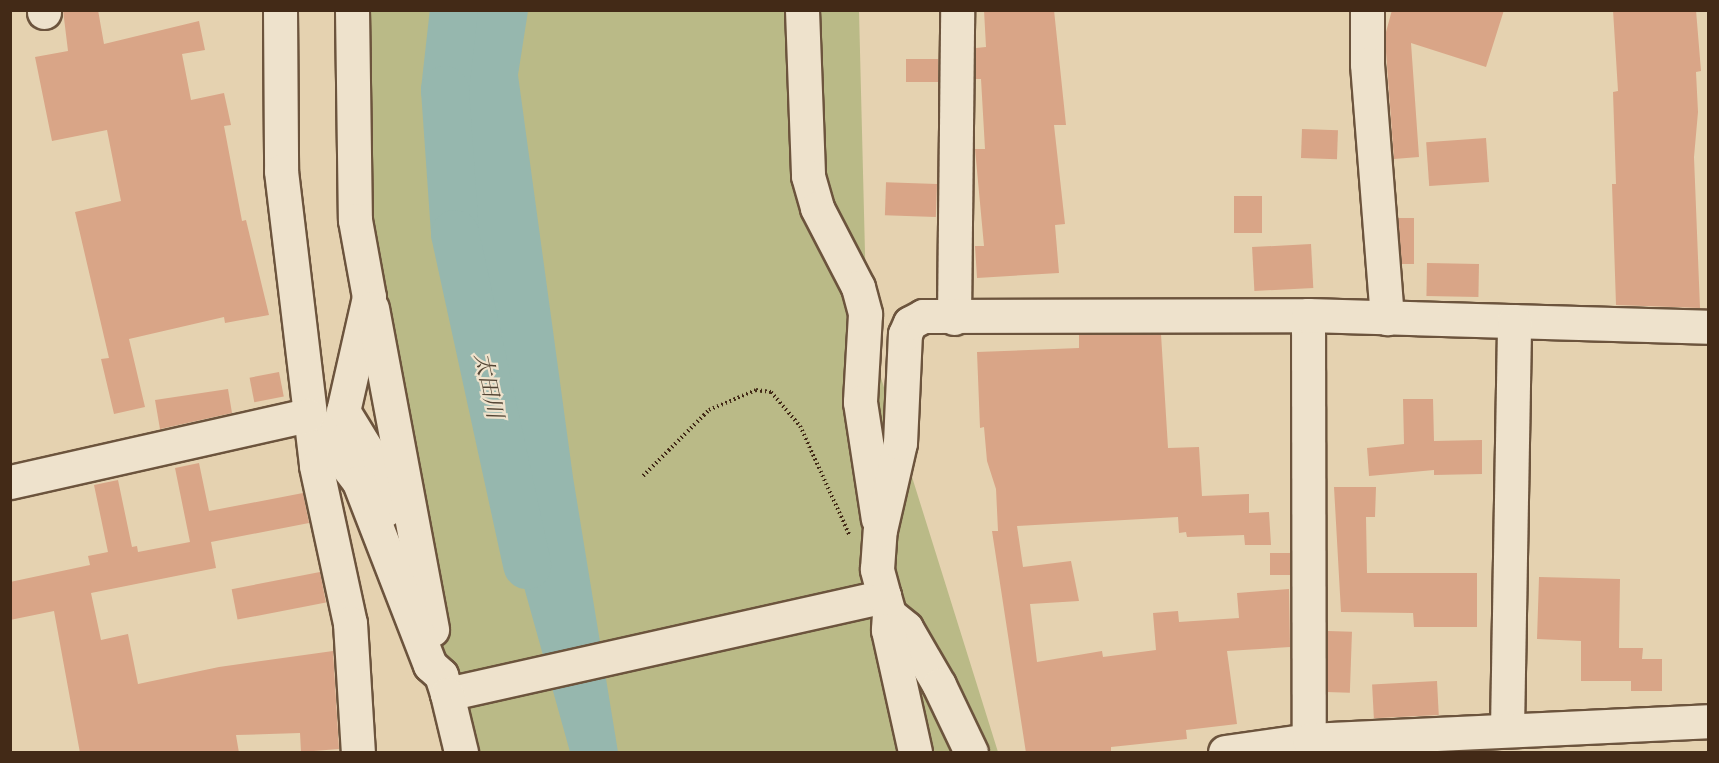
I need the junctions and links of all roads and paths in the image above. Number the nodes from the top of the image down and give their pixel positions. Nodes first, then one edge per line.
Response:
1 (280, 10) edge
2 (352, 10) edge
3 (802, 10) edge
4 (957, 10) edge
5 (1367, 10) edge
6 (369, 297) junction
7 (1308, 315) junction
8 (954, 318) junction
9 (1387, 318) junction
10 (1514, 321) junction
11 (1708, 327) edge
12 (308, 415) junction
13 (643, 476) dead end
14 (10, 482) edge
15 (880, 530) junction
16 (400, 588) junction
17 (879, 595) junction
18 (449, 693) junction
19 (1708, 721) edge
20 (1507, 729) junction
21 (1310, 740) junction
22 (357, 753) edge
23 (445, 753) edge
24 (461, 753) edge
25 (915, 753) edge
26 (971, 753) edge
27 (1225, 753) edge

1 - 12 street
2 - 6 street
3 - 15 street
4 - 8 street
5 - 9 street
6 - 16 street
6 - 18 street
7 - 8 street
7 - 9 street
7 - 21 street
8 - 15 street
9 - 10 street
10 - 11 street
10 - 20 street
12 - 14 street
12 - 16 street
12 - 22 street
13 - 17 path
15 - 17 street
16 - 18 street
17 - 18 street
17 - 25 street
17 - 26 street
18 - 23 street
18 - 24 street
19 - 20 street
20 - 21 street
21 - 27 street

